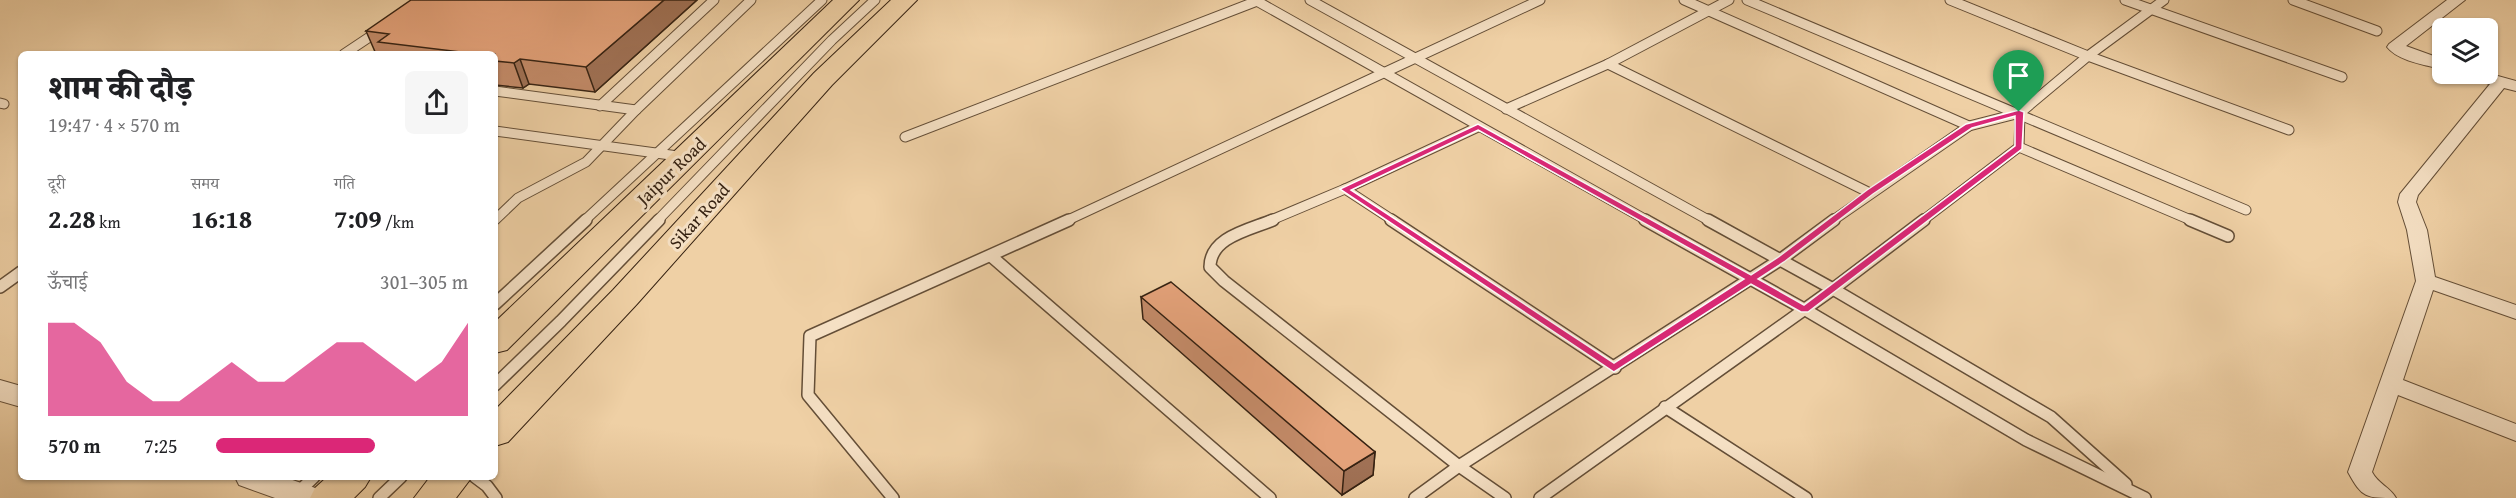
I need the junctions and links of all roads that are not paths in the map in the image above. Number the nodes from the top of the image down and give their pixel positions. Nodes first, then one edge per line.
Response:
1 (714, 0) edge
2 (751, 0) edge
3 (822, 0) edge
4 (847, 0) edge
5 (875, 0) edge
6 (904, 0) edge
7 (1256, 0) edge
8 (1310, 0) edge
9 (1540, 0) edge
10 (1684, 0) edge
11 (1729, 0) edge
12 (1746, 0) edge
13 (1950, 0) edge
14 (2125, 0) edge
15 (2164, 0) edge
16 (2293, 0) edge
17 (2457, 0) edge
18 (2149, 9) junction
19 (1708, 11) junction
20 (2433, 18) edge
21 (2432, 19) edge
22 (389, 24) edge
23 (2377, 31) dead end
24 (348, 51) edge
25 (2088, 56) junction
26 (1413, 58) junction
27 (2432, 61) edge
28 (1608, 64) junction
29 (1381, 72) junction
30 (2342, 77) dead end
31 (2508, 84) edge
32 (498, 91) edge
33 (600, 106) junction
34 (1506, 109) junction
35 (636, 110) junction
36 (2019, 112) junction
37 (1969, 126) junction
38 (1478, 127) junction
39 (2289, 130) dead end
40 (498, 131) edge
41 (905, 136) dead end
42 (604, 146) junction
43 (2019, 147) junction
44 (657, 153) junction
45 (685, 157) junction
46 (1345, 189) junction
47 (1870, 192) junction
48 (2246, 210) dead end
49 (498, 217) edge
50 (2228, 236) dead end
51 (992, 256) junction
52 (1780, 260) junction
53 (18, 274) edge
54 (1751, 279) junction
55 (2426, 281) junction
56 (0, 287) edge
57 (1833, 289) junction
58 (498, 301) edge
59 (1804, 309) junction
60 (2516, 312) edge
61 (498, 339) edge
62 (1614, 368) junction
63 (498, 382) edge
64 (2391, 384) junction
65 (0, 390) edge
66 (18, 396) edge
67 (1665, 407) junction
68 (498, 430) edge
69 (2516, 433) edge
70 (1459, 466) junction
71 (261, 480) edge
72 (344, 480) edge
73 (398, 480) edge
74 (450, 480) edge
75 (478, 480) edge
76 (308, 493) edge
77 (2140, 495) edge
78 (379, 498) edge
79 (433, 498) edge
80 (496, 498) edge
81 (892, 498) edge
82 (1270, 498) edge
83 (1415, 498) edge
84 (1505, 498) edge
85 (1540, 498) edge
86 (1806, 498) edge
87 (2384, 498) edge

1 - 33 lane
2 - 35 lane
3 - 44 lane
4 - 45 main road, Jaipur Road
5 - 63 lane
6 - 68 main road, Sikar Road
7 - 29 lane
7 - 41 lane
8 - 26 lane
9 - 26 lane
10 - 19 lane
11 - 19 lane
12 - 36 lane
13 - 25 lane
14 - 18 lane
15 - 18 lane
16 - 23 lane
17 - 20 street
18 - 25 lane
18 - 30 lane
19 - 28 lane
19 - 37 lane
21 - 27 street
22 - 24 lane
25 - 36 lane
25 - 39 lane
26 - 29 lane
26 - 34 lane
28 - 34 lane
28 - 47 lane
29 - 38 lane
29 - 51 lane
31 - 55 street
32 - 33 lane
33 - 35 lane
34 - 52 lane
35 - 42 lane
36 - 37 lane
36 - 43 lane
36 - 48 lane
37 - 47 lane
38 - 46 lane
38 - 54 lane
40 - 42 lane
42 - 44 lane
42 - 49 lane
43 - 50 lane
43 - 57 lane
44 - 45 lane
44 - 58 lane
45 - 61 main road, Jaipur Road
46 - 62 lane
46 - 70 lane
47 - 52 lane
51 - 81 lane
51 - 82 lane
52 - 54 lane
52 - 57 lane
53 - 56 lane
54 - 59 lane
54 - 62 lane
55 - 60 street
55 - 64 street
57 - 59 lane
57 - 77 lane
59 - 67 lane
59 - 77 lane
62 - 70 lane
64 - 69 street
64 - 87 street
65 - 66 street
67 - 85 lane
67 - 86 lane
70 - 83 lane
70 - 84 lane
71 - 76 street
72 - 76 main road
73 - 78 lane
74 - 79 main road
75 - 80 lane

